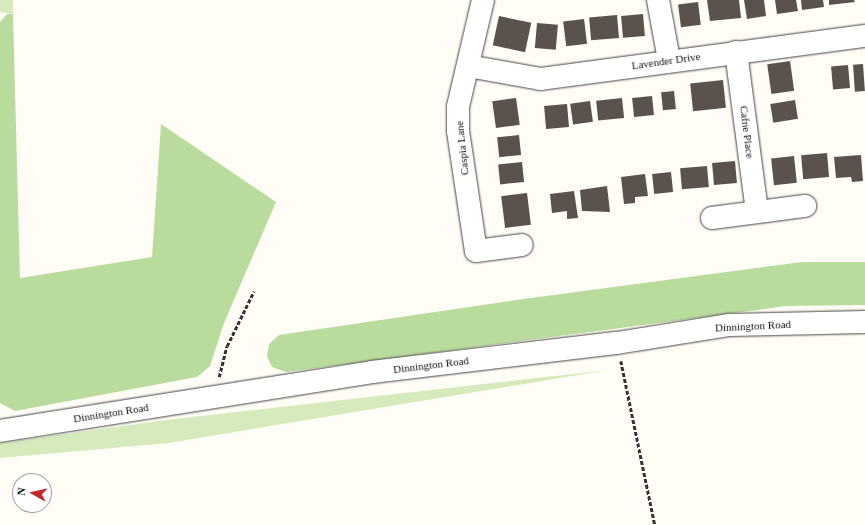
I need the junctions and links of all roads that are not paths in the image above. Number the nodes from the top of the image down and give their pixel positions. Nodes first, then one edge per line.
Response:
1 (483, 0) edge
2 (658, 0) edge
3 (865, 36) edge
4 (736, 52) junction
5 (669, 60) junction
6 (468, 66) junction
7 (805, 206) dead end
8 (757, 212) junction
9 (712, 218) dead end
10 (522, 245) dead end
11 (865, 322) edge
12 (0, 431) edge

1 - 6 street, Caspia Lane
2 - 5 street
3 - 4 street, Lavender Drive
4 - 5 street, Lavender Drive
4 - 8 street, Cafne Place
5 - 6 street, Lavender Drive
6 - 10 street, Caspia Lane
7 - 8 street
8 - 9 street
11 - 12 street, Dinnington Road

